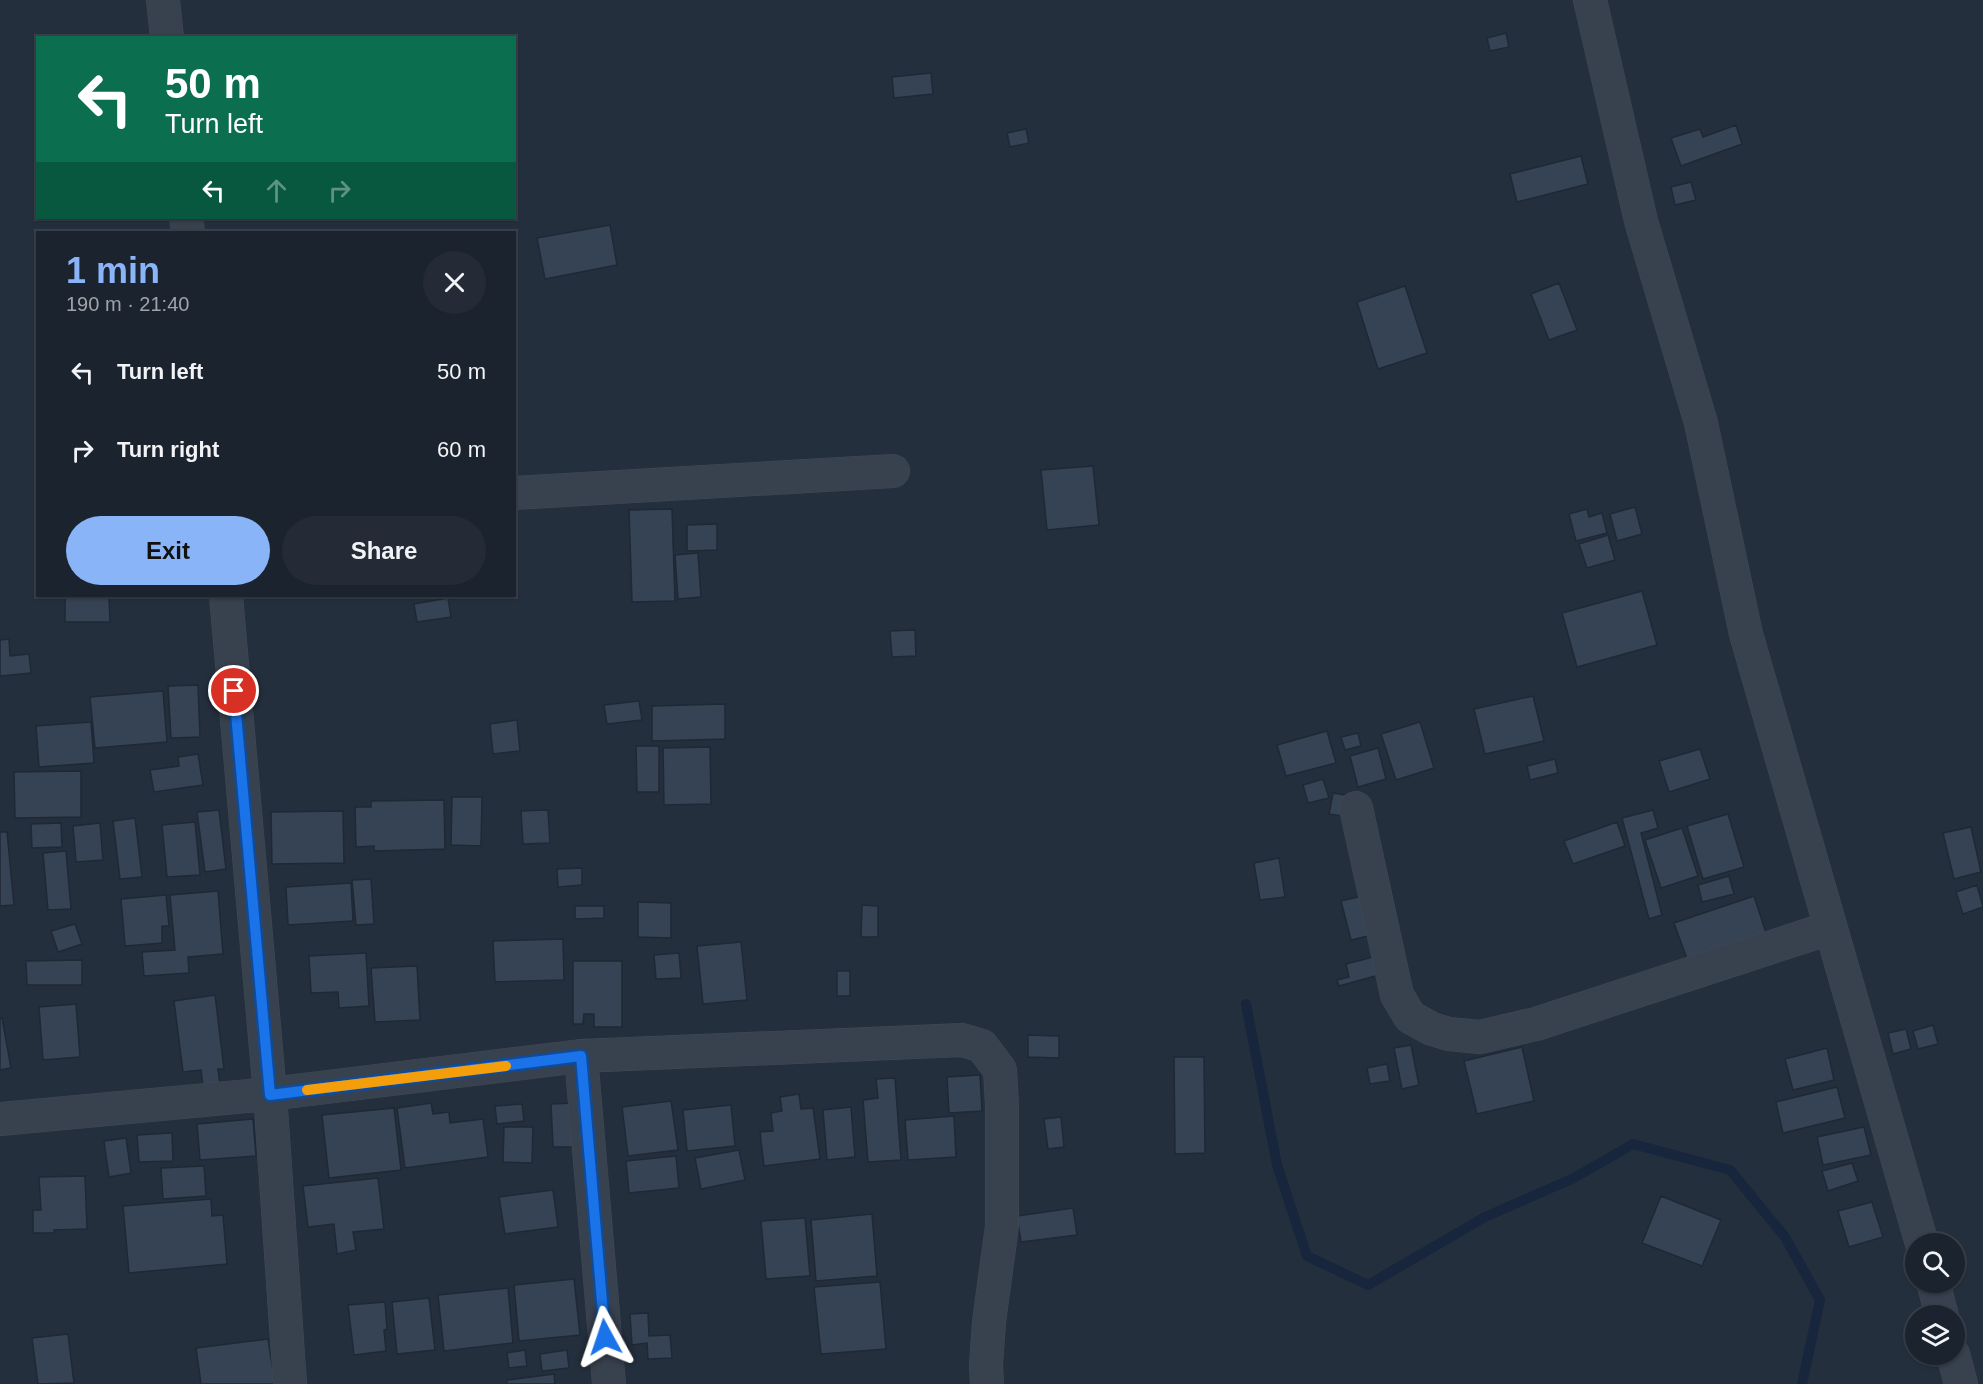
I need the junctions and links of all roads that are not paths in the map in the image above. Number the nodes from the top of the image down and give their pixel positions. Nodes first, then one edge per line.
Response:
1 (163, 0) edge
2 (1590, 0) edge
3 (167, 36) edge
4 (893, 471) dead end
5 (516, 493) edge
6 (226, 597) edge
7 (1356, 808) dead end
8 (1830, 928) junction
9 (581, 1056) junction
10 (270, 1095) junction
11 (0, 1119) edge
12 (1919, 1233) edge
13 (1956, 1365) edge
14 (290, 1384) edge
15 (609, 1384) edge
16 (987, 1384) edge
17 (1960, 1384) edge

1 - 3 street
2 - 8 street
4 - 5 street
6 - 10 street
7 - 8 street
8 - 12 street
9 - 10 street
9 - 15 street
9 - 16 street
10 - 11 street
10 - 14 street
13 - 17 street

